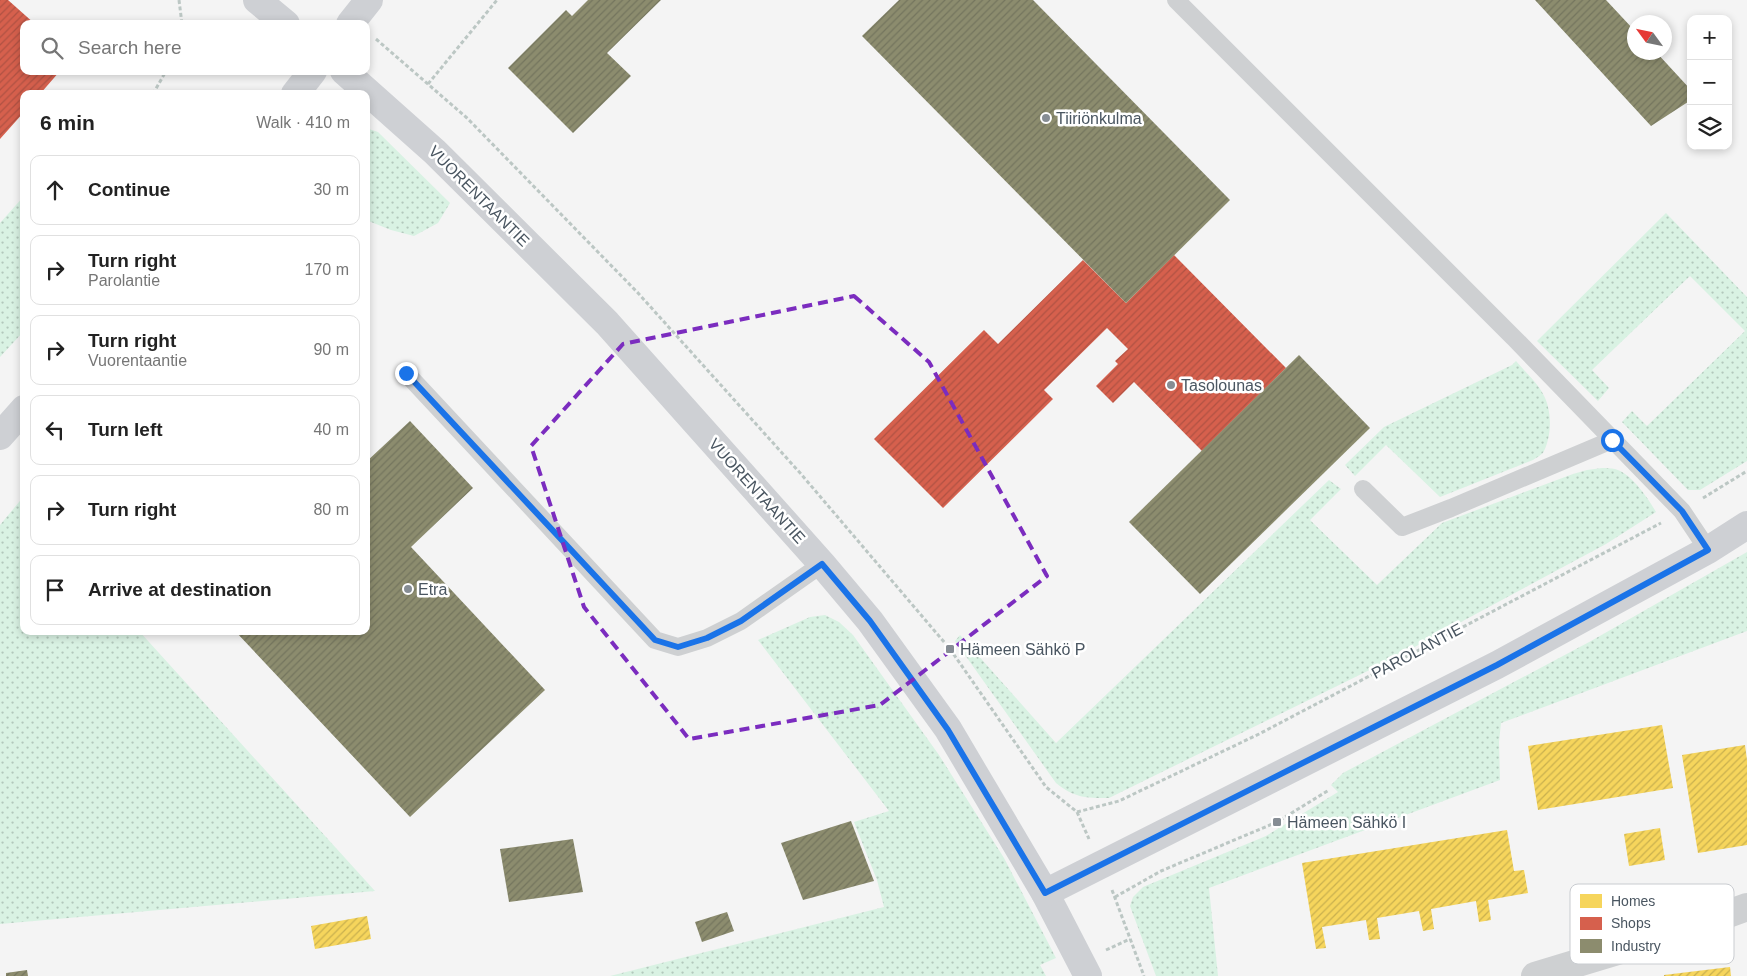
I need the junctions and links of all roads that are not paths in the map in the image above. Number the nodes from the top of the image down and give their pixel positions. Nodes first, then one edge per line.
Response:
1 (257, 0) edge
2 (369, 0) edge
3 (1176, 0) edge
4 (281, 20) edge
5 (364, 20) edge
6 (310, 75) edge
7 (348, 75) edge
8 (298, 90) edge
9 (365, 90) edge
10 (370, 94) edge
11 (406, 373) dead end
12 (20, 414) edge
13 (0, 436) edge
14 (1612, 440) junction
15 (1363, 489) dead end
16 (1747, 525) edge
17 (1708, 550) junction
18 (822, 564) junction
19 (1045, 893) junction
20 (1747, 907) edge
21 (1734, 912) edge
22 (1575, 964) edge
23 (1088, 976) edge
24 (1535, 976) edge

1 - 4 main road
2 - 5 main road, bridge
3 - 14 lane
6 - 8 main road
7 - 9 main road, VUORENTAANTIE
10 - 18 main road, VUORENTAANTIE
11 - 18 lane
12 - 13 main road
14 - 15 lane
14 - 17 lane
16 - 17 main road
17 - 19 main road
18 - 19 main road, VUORENTAANTIE
19 - 23 main road, VUORENTAANTIE
20 - 21 street
22 - 24 street

